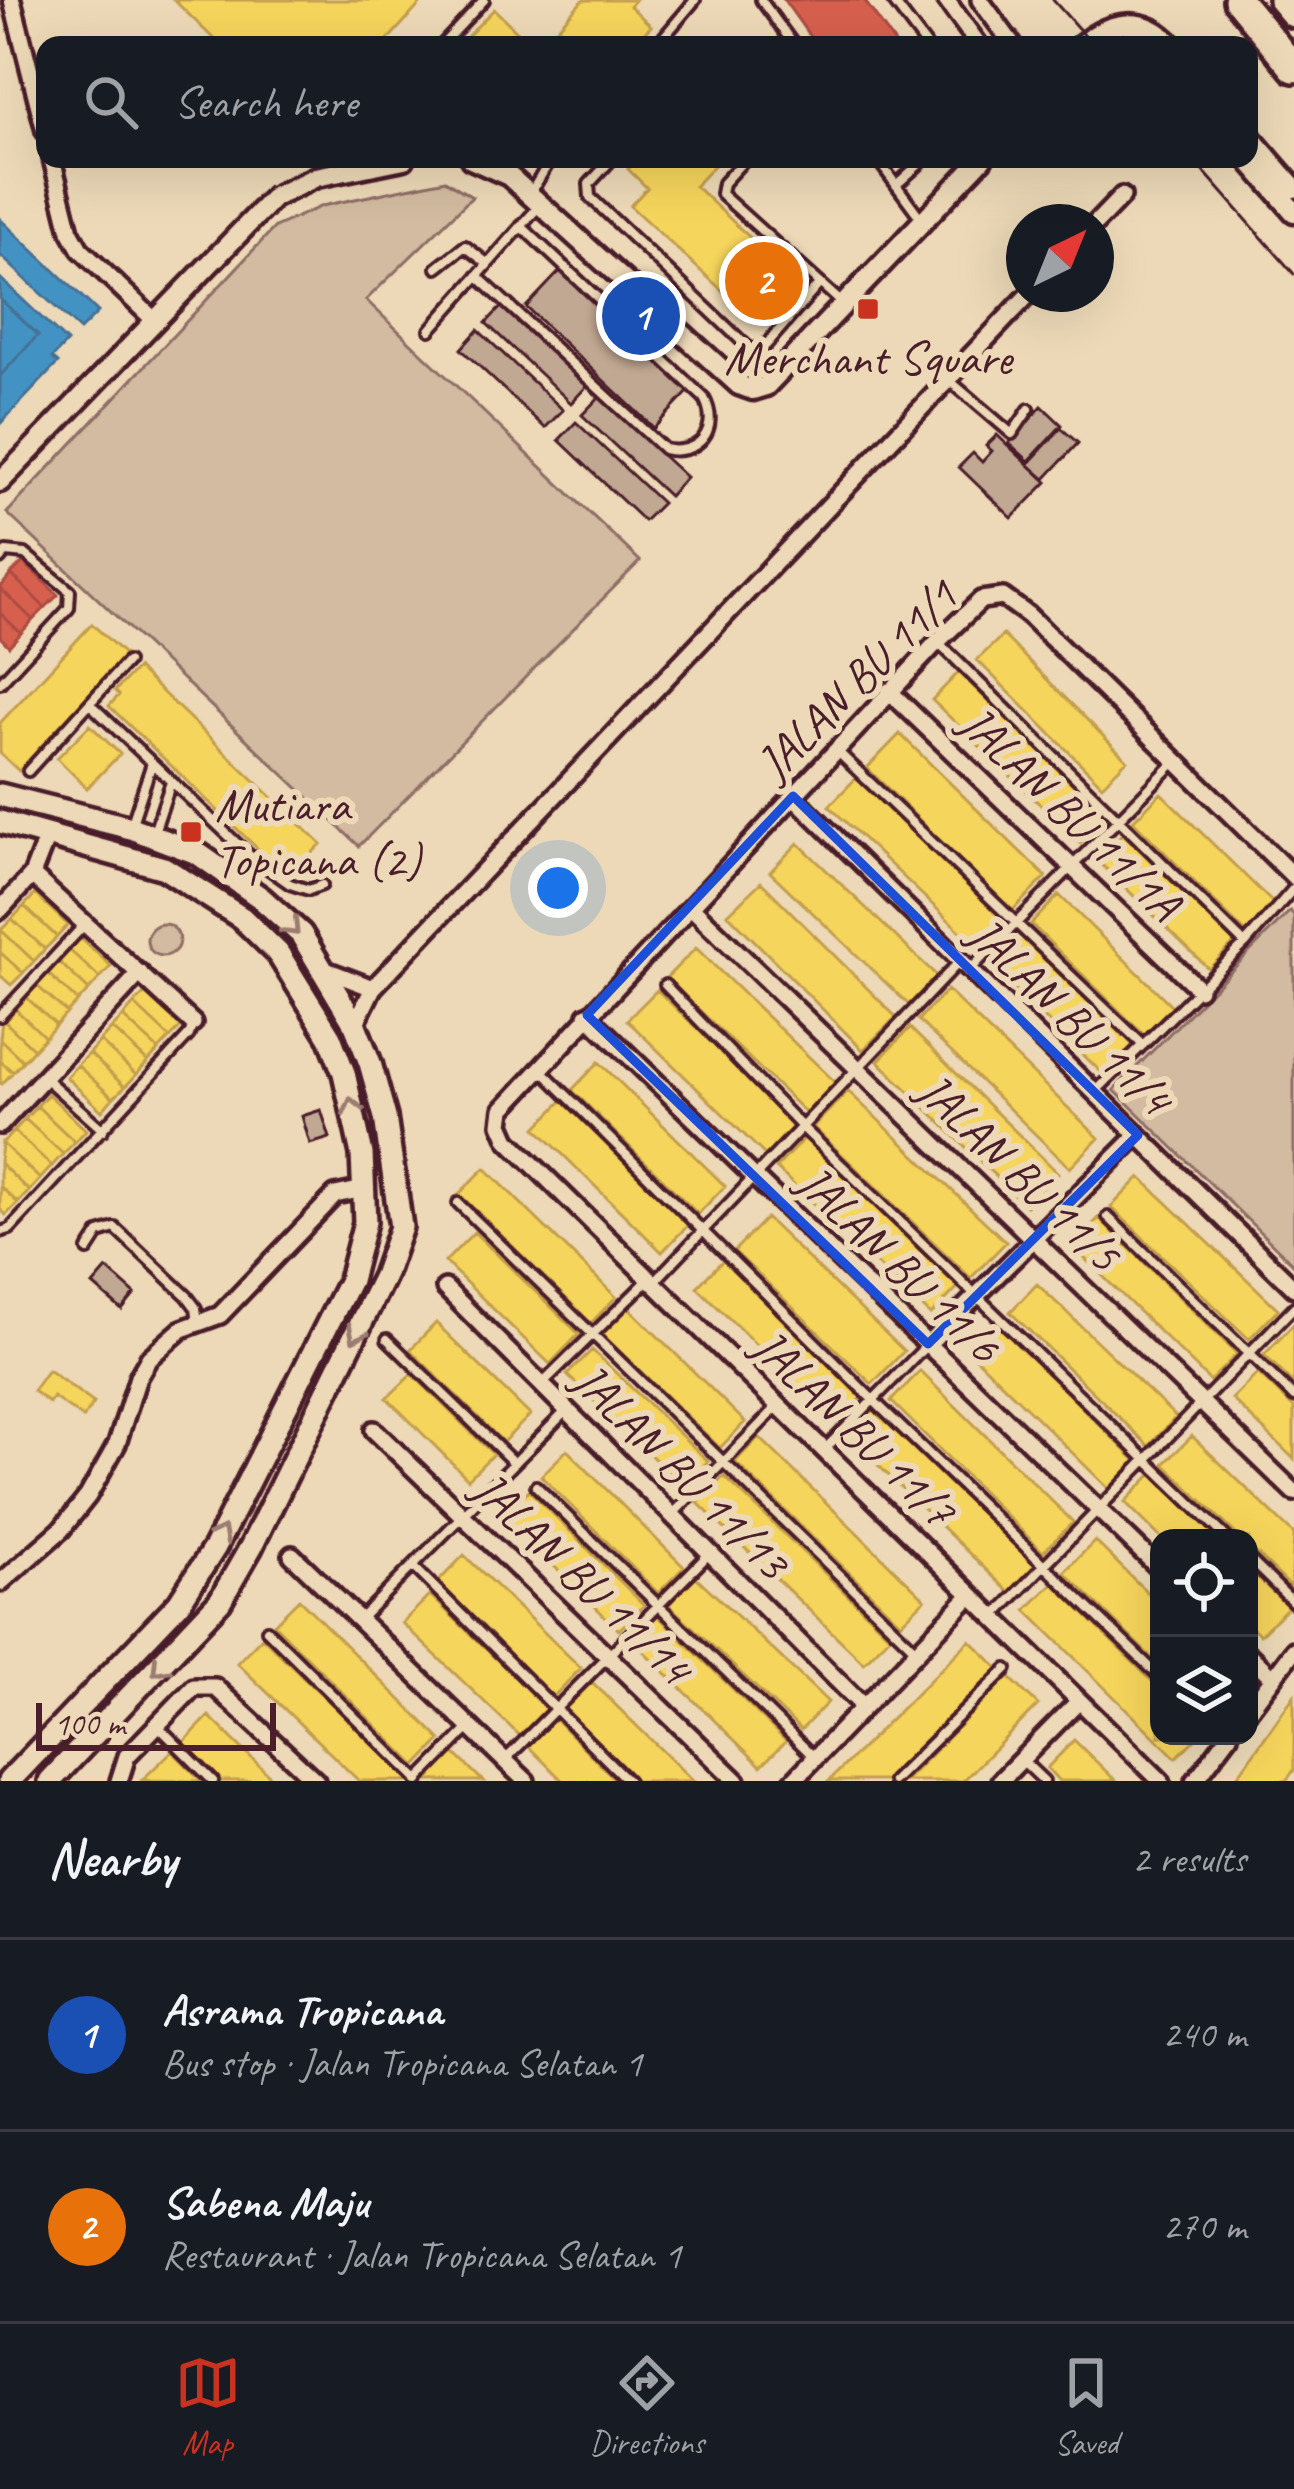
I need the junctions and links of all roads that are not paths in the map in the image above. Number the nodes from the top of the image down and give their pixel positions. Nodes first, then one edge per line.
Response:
1 (12, 0) edge
2 (484, 0) edge
3 (695, 0) edge
4 (761, 0) edge
5 (892, 0) edge
6 (946, 0) edge
7 (980, 0) edge
8 (1238, 0) edge
9 (1283, 0) edge
10 (1294, 13) edge
11 (450, 36) edge
12 (665, 36) edge
13 (787, 36) edge
14 (919, 36) edge
15 (972, 36) edge
16 (1006, 36) edge
17 (1092, 36) edge
18 (1159, 36) edge
19 (1294, 68) edge
20 (36, 95) edge
21 (1258, 146) edge
22 (54, 168) edge
23 (360, 168) edge
24 (491, 168) edge
25 (545, 168) edge
26 (603, 168) edge
27 (737, 168) edge
28 (884, 168) edge
29 (915, 168) edge
30 (973, 168) edge
31 (1256, 168) edge
32 (896, 185) junction
33 (1294, 188) edge
34 (1121, 196) dead end
35 (535, 200) junction
36 (1114, 204) edge
37 (1294, 212) edge
38 (923, 221) junction
39 (521, 226) junction
40 (488, 264) junction
41 (437, 268) dead end
42 (477, 276) junction
43 (820, 283) junction
44 (842, 304) junction
45 (1012, 312) edge
46 (153, 319) junction
47 (430, 330) dead end
48 (948, 380) junction
49 (1029, 409) dead end
50 (0, 482) edge
51 (0, 559) edge
52 (937, 642) junction
53 (127, 662) dead end
54 (0, 683) edge
55 (889, 691) junction
56 (89, 704) junction
57 (835, 748) junction
58 (1176, 761) junction
59 (152, 763) junction
60 (28, 771) dead end
61 (171, 782) junction
62 (0, 795) edge
63 (793, 796) junction
64 (1120, 818) junction
65 (0, 822) edge
66 (131, 828) junction
67 (48, 835) junction
68 (153, 836) junction
69 (1071, 868) junction
70 (32, 875) junction
71 (1294, 877) edge
72 (322, 885) dead end
73 (1294, 888) edge
74 (691, 907) junction
75 (0, 910) edge
76 (86, 923) junction
77 (1016, 923) junction
78 (1245, 944) junction
79 (965, 966) junction
80 (323, 969) junction
81 (140, 973) junction
82 (665, 985) dead end
83 (373, 988) junction
84 (1198, 989) junction
85 (587, 1015) junction
86 (0, 1016) edge
87 (193, 1023) joint
88 (355, 1025) junction
89 (1143, 1045) junction
90 (539, 1068) junction
91 (857, 1068) junction
92 (45, 1078) junction
93 (1094, 1093) junction
94 (501, 1124) joint
95 (0, 1126) edge
96 (802, 1127) junction
97 (103, 1130) junction
98 (1138, 1135) junction
99 (394, 1171) junction
100 (755, 1178) junction
101 (364, 1184) junction
102 (458, 1203) dead end
103 (1108, 1217) dead end
104 (364, 1222) junction
105 (401, 1226) junction
106 (704, 1231) junction
107 (0, 1232) edge
108 (1033, 1239) junction
109 (88, 1250) dead end
110 (651, 1281) junction
111 (1293, 1287) edge
112 (445, 1288) dead end
113 (979, 1294) junction
114 (1294, 1307) edge
115 (198, 1322) junction
116 (591, 1336) junction
117 (387, 1339) dead end
118 (928, 1344) junction
119 (1250, 1353) junction
120 (542, 1385) junction
121 (1294, 1397) edge
122 (873, 1400) junction
123 (1202, 1402) junction
124 (778, 1406) junction
125 (567, 1410) junction
126 (374, 1430) dead end
127 (824, 1450) junction
128 (1146, 1460) junction
129 (723, 1462) junction
130 (514, 1463) junction
131 (536, 1486) dead end
132 (1294, 1492) edge
133 (1098, 1509) junction
134 (463, 1515) junction
135 (672, 1515) junction
136 (1218, 1529) edge
137 (710, 1553) junction
138 (292, 1555) dead end
139 (1150, 1559) edge
140 (1044, 1565) junction
141 (413, 1566) junction
142 (1258, 1568) edge
143 (1, 1579) edge
144 (971, 1595) junction
145 (1294, 1603) edge
146 (658, 1606) junction
147 (994, 1617) junction
148 (360, 1619) junction
149 (267, 1630) dead end
150 (1294, 1650) edge
151 (917, 1651) junction
152 (608, 1656) junction
153 (1258, 1663) edge
154 (1150, 1667) edge
155 (1007, 1669) dead end
156 (1274, 1678) junction
157 (1258, 1698) edge
158 (1079, 1701) junction
159 (864, 1707) junction
160 (556, 1709) junction
161 (157, 1725) junction
162 (470, 1727) junction
163 (1220, 1745) edge
164 (815, 1758) junction
165 (1021, 1759) junction
166 (505, 1760) junction
167 (9, 1781) edge
168 (50, 1781) edge
169 (119, 1781) edge
170 (213, 1781) edge
171 (316, 1781) edge
172 (418, 1781) edge
173 (526, 1781) edge
174 (628, 1781) edge
175 (737, 1781) edge
176 (793, 1781) edge
177 (893, 1781) edge
178 (1000, 1781) edge
179 (1044, 1781) edge
180 (1161, 1781) edge
181 (1195, 1781) edge

1 - 20 street
2 - 11 lane
3 - 12 lane
4 - 13 lane
5 - 14 lane
6 - 15 street
7 - 16 street
8 - 19 highway
9 - 10 highway
17 - 18 street
21 - 33 street
22 - 46 street
23 - 46 street
24 - 35 street
25 - 35 lane
26 - 43 lane
27 - 43 lane
28 - 32 lane
29 - 32 lane
30 - 38 street
31 - 37 street
32 - 38 lane
34 - 36 street
35 - 39 lane
35 - 44 street
38 - 44 street
39 - 40 lane
39 - 42 lane
40 - 41 lane
40 - 42 lane
42 - 47 lane
43 - 44 lane
45 - 48 street
46 - 50 street
48 - 49 lane
48 - 83 street
51 - 54 lane
52 - 55 street, JALAN BU 11/1
52 - 58 street, JALAN BU 11/1
52 - 64 lane
53 - 56 lane
55 - 57 street, JALAN BU 11/1
55 - 69 street, JALAN BU 11/1A
56 - 59 lane
56 - 60 lane
57 - 63 street, JALAN BU 11/1
57 - 77 lane
58 - 64 lane
58 - 71 street, JALAN BU 11/1
59 - 61 lane
59 - 66 lane
61 - 68 lane
61 - 72 lane
62 - 66 main road
63 - 74 street, JALAN BU 11/1
63 - 79 street, JALAN BU 11/4
64 - 69 lane
64 - 78 lane
65 - 67 main road
66 - 68 main road
67 - 70 street
101 -> 67 main road
68 -> 80 main road
69 - 77 lane
69 - 84 street, JALAN BU 11/1A
70 - 75 street
70 - 76 street
73 - 78 lane
74 - 85 street, JALAN BU 11/1
74 - 91 street, JALAN BU 11/5
76 - 81 street
76 - 86 lane
77 - 79 lane
77 - 89 lane
78 - 84 lane
79 - 91 lane
79 - 93 street, JALAN BU 11/4
80 - 83 street
80 - 88 main road
81 - 87 street
81 - 92 street
82 - 96 lane
83 - 88 street
84 - 89 lane
85 - 90 street, JALAN BU 11/1
85 - 100 street, JALAN BU 11/6
87 - 97 lane
88 - 99 main road
89 - 93 lane
90 - 94 street, JALAN BU 11/1
90 - 106 lane
91 - 96 lane
91 - 108 street, JALAN BU 11/5
92 - 95 street
92 - 97 lane
93 - 98 street, JALAN BU 11/4
94 - 110 street, JALAN BU 11/7
96 - 100 lane
96 - 113 lane
97 - 107 lane
98 - 108 street
98 - 111 street, JALAN BU 11/4
99 - 101 main road
99 - 105 main road
100 - 106 lane
100 - 118 street, JALAN BU 11/6
101 - 104 main road
101 - 115 street
102 - 116 lane
103 - 119 lane
104 - 105 main road
167 -> 104 main road
105 -> 168 main road
106 - 110 lane
106 - 122 lane
108 - 113 street
108 - 123 street, JALAN BU 11/5
109 - 115 lane
110 - 116 lane
110 - 124 street, JALAN BU 11/7
112 - 120 street, JALAN BU 11/13
113 - 118 street
113 - 128 lane
114 - 119 lane
115 - 143 street
116 - 120 lane
116 - 129 lane
117 - 130 lane
118 - 122 lane
118 - 133 street, JALAN BU 11/6
119 - 121 lane
119 - 123 lane
120 - 125 street, JALAN BU 11/13
122 - 127 lane
122 - 140 lane
123 - 128 lane
123 - 132 street, JALAN BU 11/5
124 - 127 street, JALAN BU 11/7
124 - 129 lane
125 - 130 lane
125 - 135 street, JALAN BU 11/13
126 - 134 street, JALAN BU 11/14
127 - 144 street, JALAN BU 11/7
128 - 133 lane
128 - 136 lane
129 - 135 lane
129 - 151 lane
130 - 134 lane
131 - 146 lane
133 - 139 street, JALAN BU 11/6
133 - 140 lane
134 - 141 lane
134 - 152 street, JALAN BU 11/14
135 - 137 street, JALAN BU 11/13
137 - 146 lane
137 - 159 street, JALAN BU 11/13
138 - 148 street
140 - 147 lane
140 - 154 lane
141 - 148 lane
141 - 160 lane
142 - 145 lane
144 - 147 street, JALAN BU 11/7
144 - 151 street
146 - 152 lane
146 - 164 lane
147 - 158 street, JALAN BU 11/7
148 - 162 street
149 - 172 lane
150 - 156 street
151 - 159 street
152 - 160 lane
152 - 175 street, JALAN BU 11/14
153 - 156 street
155 - 177 lane
156 - 157 street
158 - 165 street
158 - 180 street, JALAN BU 11/7
159 - 164 street
160 - 166 lane
160 - 174 lane
161 - 169 street
161 - 170 lane
161 - 171 street
162 - 166 street
162 - 172 lane
163 - 181 street
164 - 176 street
165 - 178 street
165 - 179 lane
166 - 173 street

